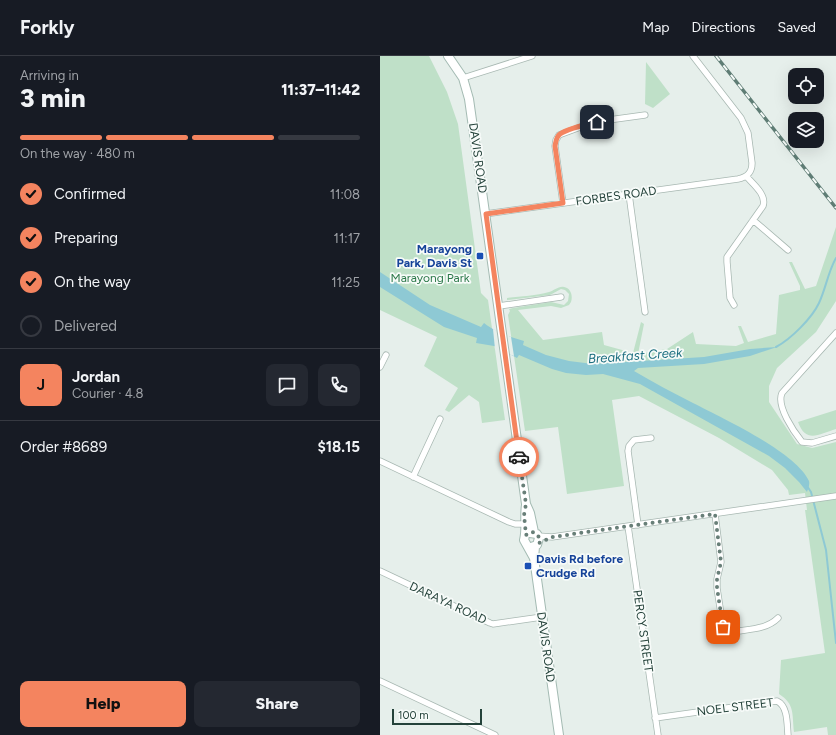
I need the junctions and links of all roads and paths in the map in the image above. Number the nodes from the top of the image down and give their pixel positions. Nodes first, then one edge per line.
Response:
1 (448, 56) edge
2 (532, 56) edge
3 (693, 56) edge
4 (463, 78) junction
5 (645, 115) dead end
6 (746, 176) junction
7 (629, 194) junction
8 (563, 203) junction
9 (486, 214) junction
10 (753, 220) junction
11 (788, 250) dead end
12 (561, 297) dead end
13 (734, 305) dead end
14 (499, 306) junction
15 (645, 312) dead end
16 (836, 333) edge
17 (386, 355) dead end
18 (380, 367) edge
19 (440, 420) dead end
20 (836, 436) edge
21 (651, 438) dead end
22 (380, 461) edge
23 (413, 477) junction
24 (836, 496) edge
25 (526, 504) junction
26 (715, 514) junction
27 (525, 524) junction
28 (638, 525) junction
29 (628, 526) junction
30 (533, 540) junction
31 (380, 571) edge
32 (542, 617) junction
33 (778, 618) dead end
34 (380, 681) edge
35 (655, 718) junction
36 (495, 735) edge
37 (559, 735) edge
38 (658, 735) edge
39 (788, 735) edge

1 - 4 street, DAVIS ROAD
2 - 4 street
3 - 6 street
4 - 9 street, DAVIS ROAD
5 - 8 street
6 - 7 street, FORBES ROAD
6 - 10 street
7 - 8 street, FORBES ROAD
7 - 15 street
8 - 9 street, FORBES ROAD
9 - 14 street, DAVIS ROAD
10 - 11 street
10 - 13 street
12 - 14 street
14 - 25 street, DAVIS ROAD
16 - 20 street
17 - 18 street
19 - 23 street
21 - 28 street
22 - 23 street
23 - 27 street
24 - 26 street
25 - 27 street, DAVIS ROAD
25 - 30 street, DAVIS ROAD
26 - 28 street
26 - 33 street
27 - 30 street, DAVIS ROAD
28 - 29 street
29 - 30 street
29 - 35 street, PERCY STREET
30 - 32 street, DAVIS ROAD
31 - 32 street, DARAYA ROAD
32 - 37 street, DAVIS ROAD
34 - 36 street
35 - 38 street, PERCY STREET
35 - 39 street, NOEL STREET

